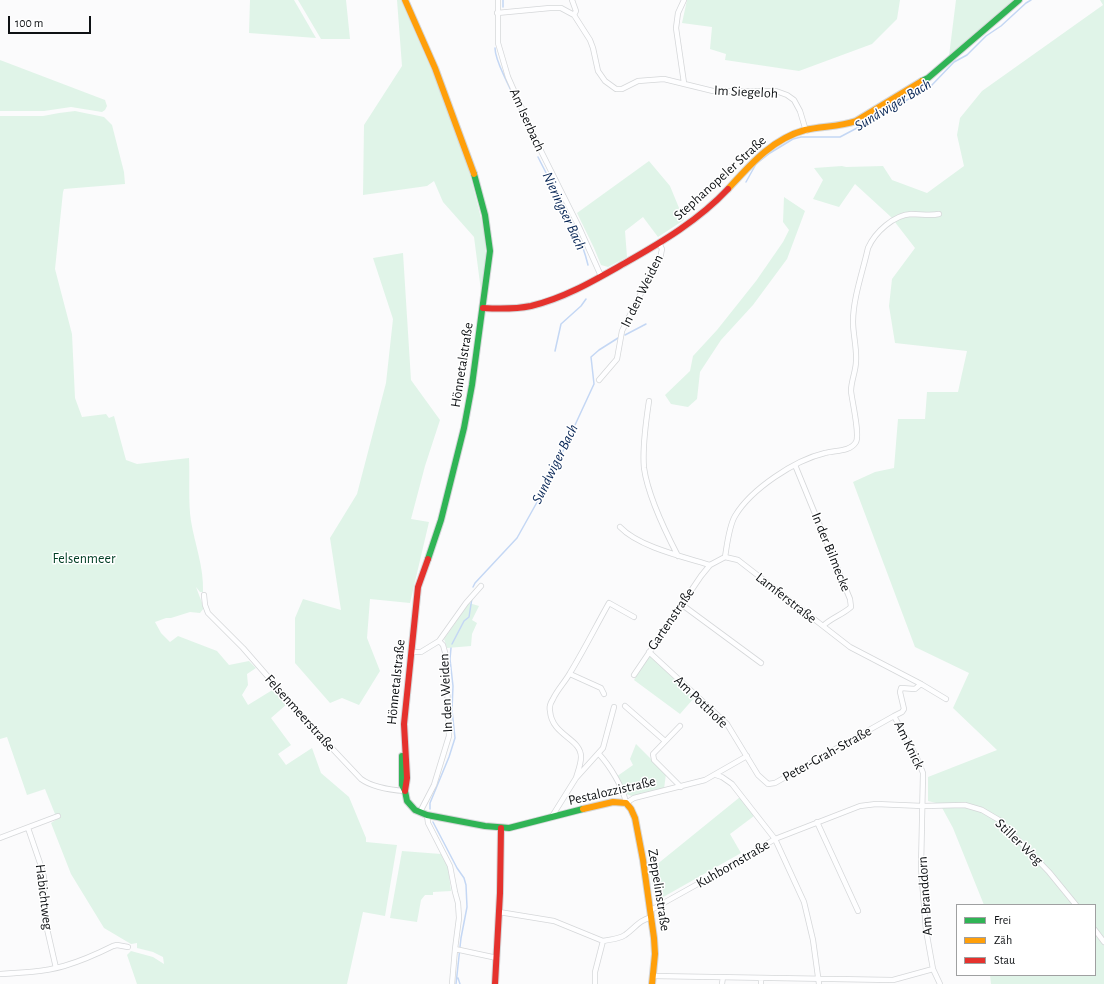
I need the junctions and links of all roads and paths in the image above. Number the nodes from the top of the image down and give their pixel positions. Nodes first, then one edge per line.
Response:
1 (405, 0) edge
2 (498, 0) edge
3 (572, 0) edge
4 (684, 0) edge
5 (1019, 0) edge
6 (497, 12) junction
7 (574, 15) junction
8 (684, 83) junction
9 (806, 131) junction
10 (939, 214) dead end
11 (659, 243) junction
12 (601, 276) junction
13 (483, 308) junction
14 (599, 380) dead end
15 (649, 401) dead end
16 (795, 464) junction
17 (620, 527) dead end
18 (678, 556) junction
19 (725, 557) junction
20 (710, 565) junction
21 (481, 586) dead end
22 (204, 595) dead end
23 (681, 604) junction
24 (634, 617) dead end
25 (822, 626) junction
26 (439, 641) junction
27 (412, 652) junction
28 (649, 652) junction
29 (761, 663) dead end
30 (570, 674) junction
31 (634, 675) dead end
32 (921, 684) junction
33 (604, 694) dead end
34 (946, 699) dead end
35 (625, 706) dead end
36 (614, 707) dead end
37 (894, 716) junction
38 (680, 726) dead end
39 (665, 741) junction
40 (599, 754) junction
41 (747, 756) junction
42 (716, 775) junction
43 (576, 778) junction
44 (682, 787) junction
45 (405, 791) junction
46 (626, 803) junction
47 (923, 806) junction
48 (420, 812) junction
49 (427, 814) junction
50 (58, 816) dead end
51 (551, 818) junction
52 (817, 822) junction
53 (28, 828) junction
54 (501, 828) junction
55 (0, 838) edge
56 (775, 839) junction
57 (1075, 904) edge
58 (651, 910) junction
59 (858, 910) dead end
60 (499, 912) junction
61 (652, 917) junction
62 (1096, 931) edge
63 (603, 941) junction
64 (1104, 942) edge
65 (128, 947) dead end
66 (456, 949) junction
67 (497, 958) junction
68 (56, 968) junction
69 (932, 969) junction
70 (0, 974) edge
71 (653, 976) junction
72 (723, 977) junction
73 (761, 978) junction
74 (818, 981) edge
75 (452, 984) edge
76 (495, 984) edge
77 (595, 984) edge
78 (652, 984) edge
79 (722, 984) edge
80 (760, 984) edge
81 (940, 984) edge

1 - 13 main road, Hönnetalstraße
2 - 6 street, Am Iserbach
3 - 7 street
4 - 8 street
5 - 9 main road, Stephanopeler Straße
6 - 7 street
6 - 12 street, Am Iserbach
7 - 8 street, Im Siegeloh
8 - 9 street, Im Siegeloh
9 - 11 main road, Stephanopeler Straße
10 - 16 street
11 - 12 main road, Stephanopeler Straße
11 - 14 street, In den Weiden
12 - 13 main road, Stephanopeler Straße
13 - 27 main road, Hönnetalstraße
15 - 18 street
16 - 19 street
16 - 25 street, In der Bilmecke
17 - 18 street
18 - 20 street
19 - 20 street
19 - 25 street, Lamferstraße
20 - 23 street, Gartenstraße
21 - 26 street, In den Weiden
22 - 45 street, Felsenmeerstraße
23 - 28 street, Gartenstraße
23 - 29 street
24 - 30 street
25 - 32 street, Lamferstraße
26 - 27 street, In den Weiden
26 - 48 street, In den Weiden
27 - 45 main road, Hönnetalstraße
28 - 31 street, Gartenstraße
28 - 41 street, Am Potthofe
30 - 33 street
30 - 43 street
32 - 34 street, Lamferstraße
32 - 37 street, Am Knick
35 - 39 street
36 - 40 street
37 - 41 street, Peter-Grah-Straße
37 - 47 street, Am Knick
38 - 39 street
39 - 44 street
40 - 43 street
40 - 46 street
41 - 42 street, Pestalozzistraße
42 - 44 street, Pestalozzistraße
42 - 56 street
43 - 51 street
44 - 46 street, Pestalozzistraße
45 - 48 main road, Hönnetalstraße
46 - 51 main road, Pestalozzistraße
46 - 58 main road, Zeppelinstraße
47 - 52 street, Kuhbornstraße
47 - 57 street, Stiller Weg
47 - 69 street, Am Branddorn
48 - 49 main road
49 - 54 main road
49 - 66 street
50 - 53 street
51 - 54 main road, Pestalozzistraße
52 - 56 street, Kuhbornstraße
52 - 59 street
53 - 55 street
53 - 68 street, Habichtweg
54 - 60 main road
56 - 58 street, Kuhbornstraße
56 - 74 street
58 - 61 main road, Zeppelinstraße
60 - 63 street
60 - 67 main road
61 - 63 street
61 - 71 main road, Zeppelinstraße
62 - 64 street
63 - 77 street
65 - 68 street
66 - 67 street
66 - 75 street
67 - 76 main road
68 - 70 street
69 - 74 street
69 - 81 street, Am Branddorn
71 - 72 street
71 - 78 main road, Zeppelinstraße
72 - 73 street
72 - 79 street
73 - 74 street
73 - 80 street

